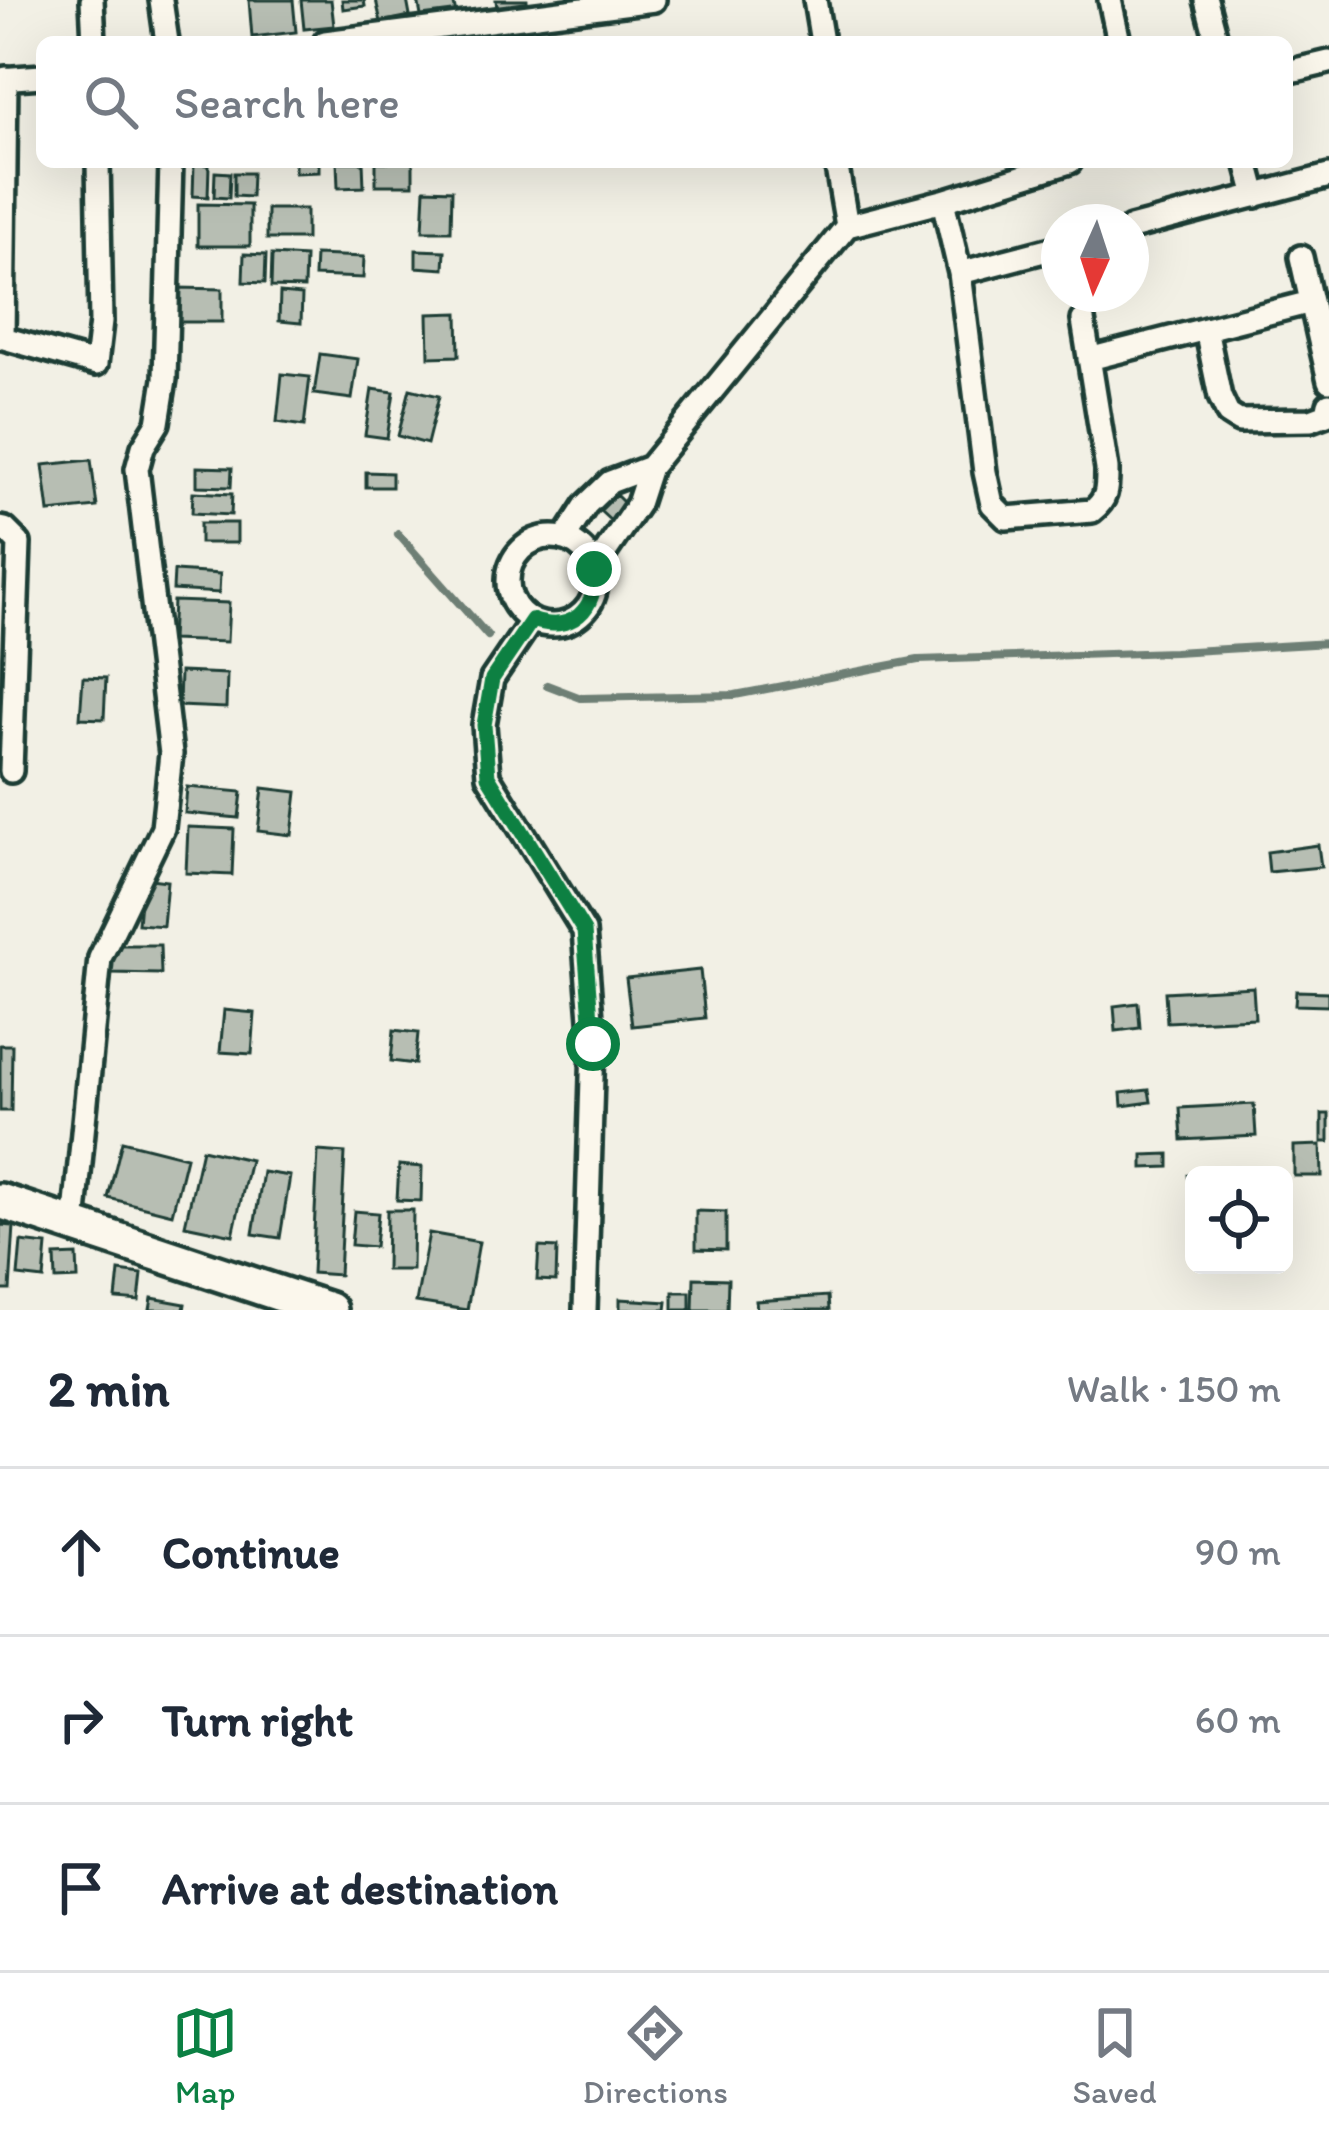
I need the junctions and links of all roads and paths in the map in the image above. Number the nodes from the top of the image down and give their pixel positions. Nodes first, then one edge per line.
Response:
1 (92, 0) edge
2 (161, 0) edge
3 (654, 0) edge
4 (815, 0) edge
5 (1110, 0) edge
6 (1206, 0) edge
7 (94, 36) edge
8 (166, 36) edge
9 (372, 36) edge
10 (821, 36) edge
11 (1118, 36) edge
12 (1215, 36) edge
13 (1329, 62) edge
14 (1293, 71) edge
15 (36, 76) edge
16 (3, 78) edge
17 (98, 168) edge
18 (171, 168) edge
19 (837, 168) edge
20 (1050, 168) edge
21 (1249, 168) edge
22 (1329, 176) edge
23 (1256, 196) junction
24 (943, 201) junction
25 (1149, 223) edge
26 (847, 226) junction
27 (1041, 252) edge
28 (1301, 256) dead end
29 (960, 273) junction
30 (1311, 302) junction
31 (1083, 320) dead end
32 (1206, 328) junction
33 (2, 338) edge
34 (1089, 359) junction
35 (1329, 382) edge
36 (1329, 404) edge
37 (650, 467) junction
38 (0, 528) edge
39 (564, 539) junction
40 (594, 569) junction
41 (8, 615) edge
42 (532, 620) junction
43 (6, 733) edge
44 (11, 771) dead end
45 (0, 1201) edge
46 (74, 1225) junction
47 (329, 1310) edge
48 (586, 1310) edge

1 - 7 street
2 - 8 street
3 - 9 street
4 - 10 street
5 - 11 street
6 - 12 street
13 - 14 street
15 - 16 street
16 - 33 street
17 - 33 street
18 - 46 street
19 - 26 street
20 - 24 street
21 - 23 street
22 - 23 street
23 - 25 street
24 - 26 street
24 - 29 street
26 - 37 street
27 - 29 street
28 - 30 street
29 - 34 street
30 - 32 street
30 - 35 street
31 - 34 street
32 - 34 street
32 - 36 street
37 - 39 street
37 - 40 street
38 - 41 street
39 - 40 street
39 - 42 street
40 - 42 street
41 - 43 street
42 - 48 street
43 - 44 street
45 - 46 main road
46 - 47 main road

